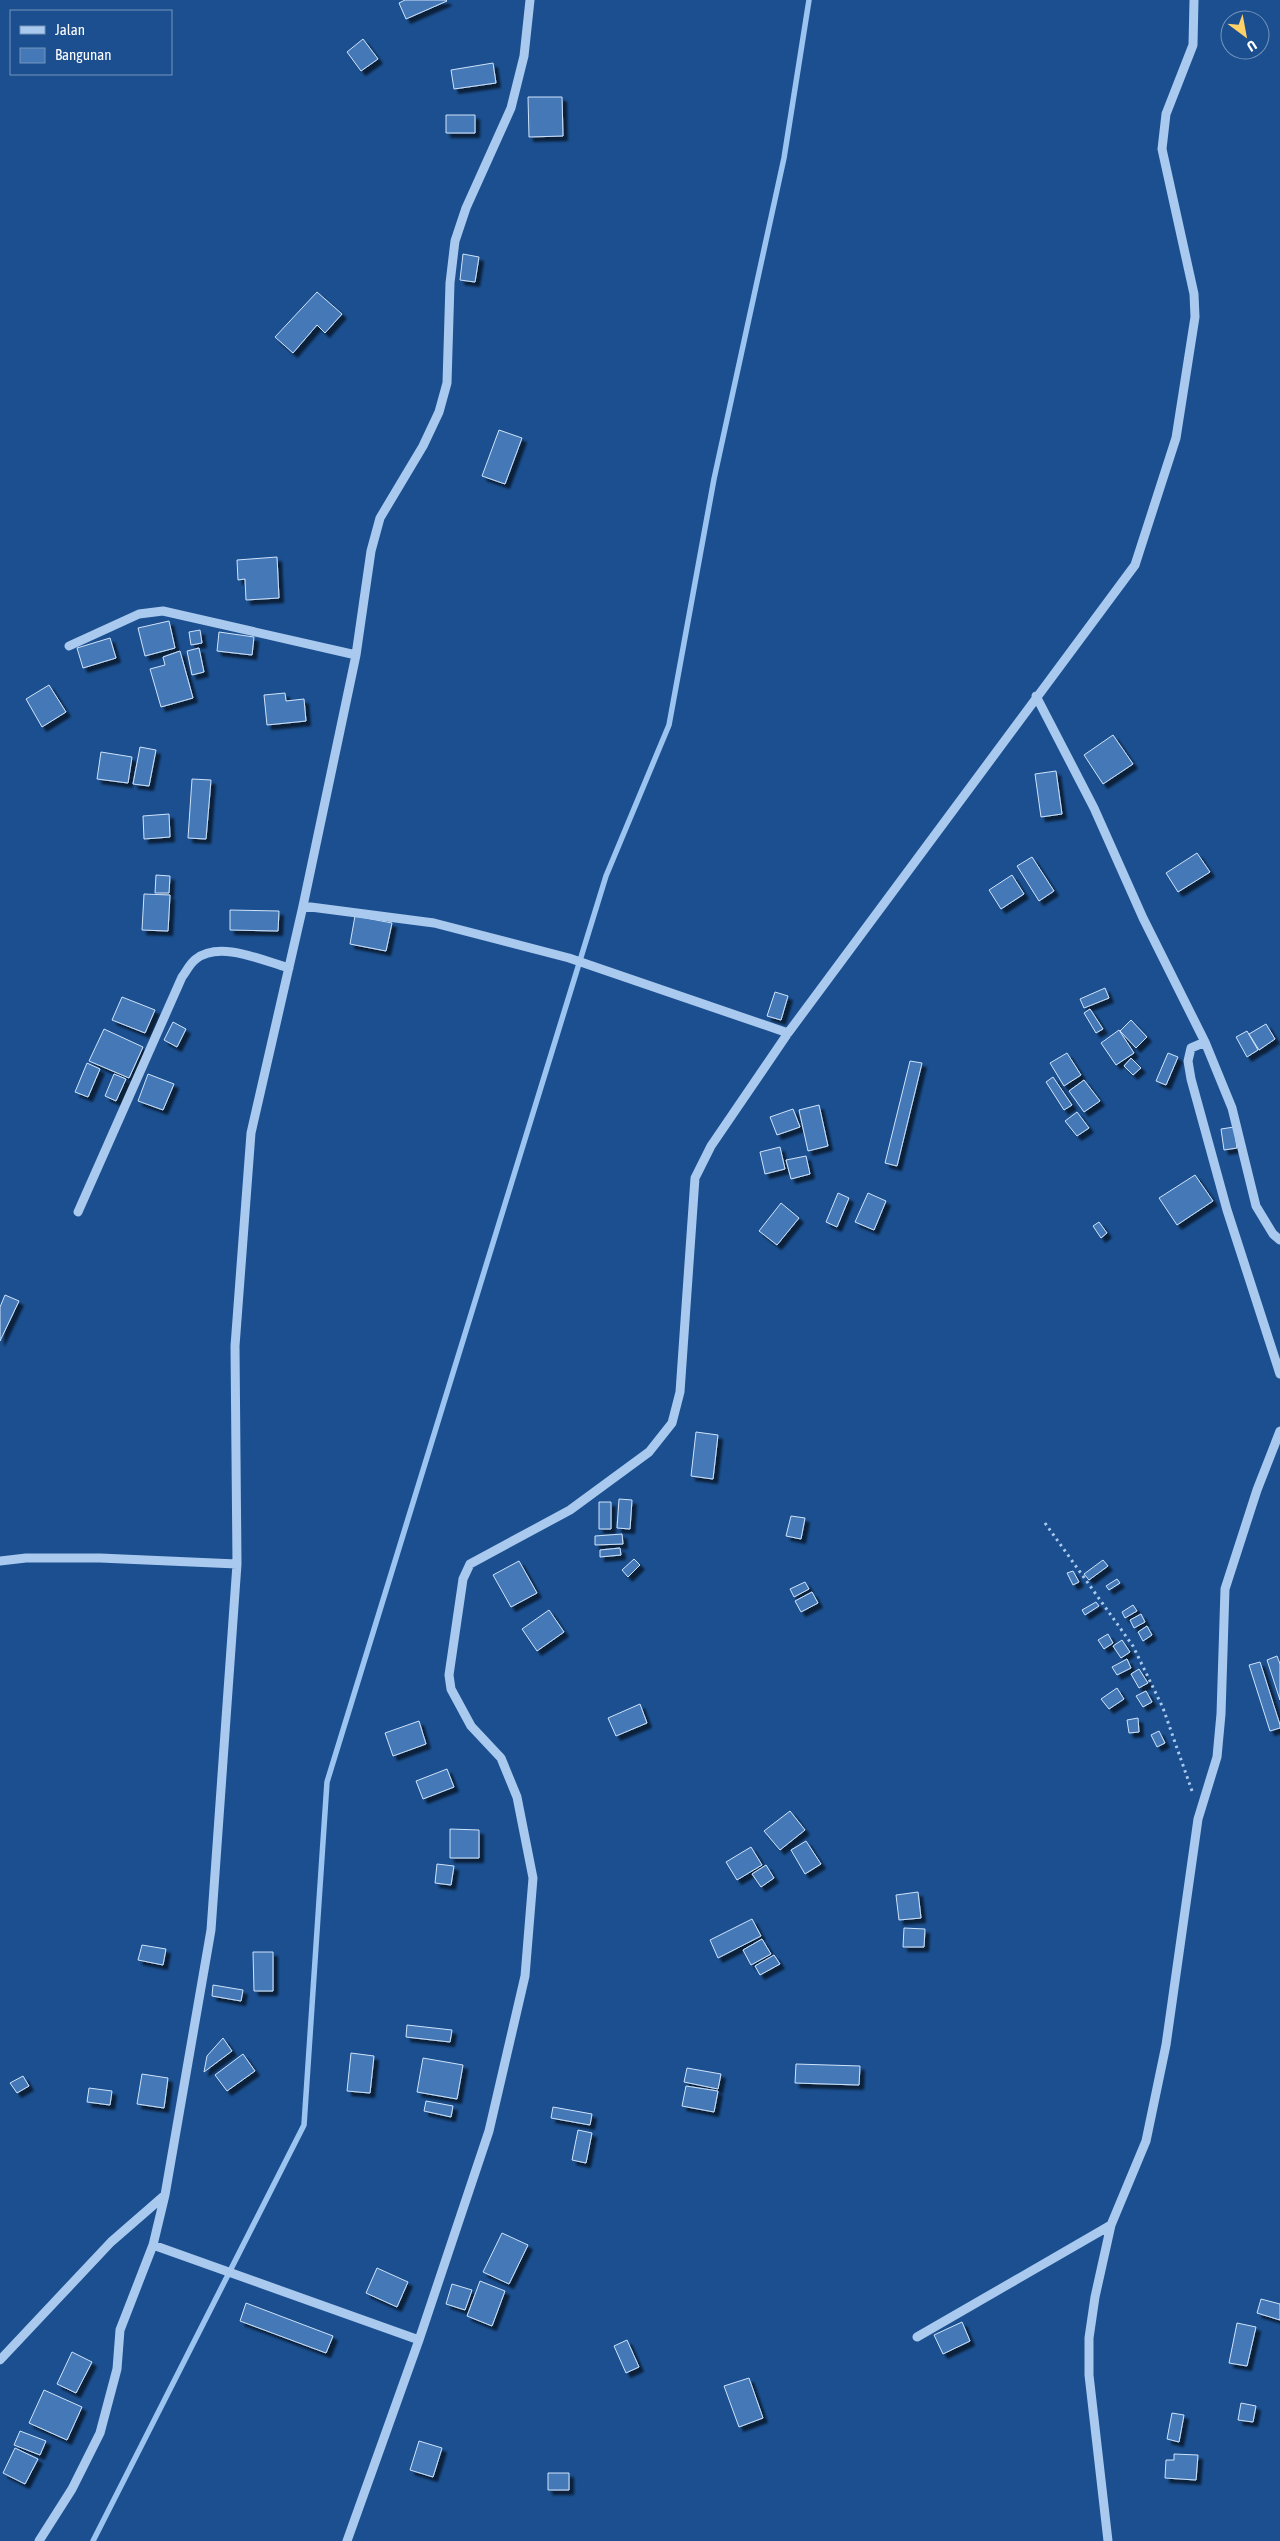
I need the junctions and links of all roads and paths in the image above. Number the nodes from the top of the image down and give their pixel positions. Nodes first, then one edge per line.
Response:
1 (530, 0) edge
2 (1194, 0) edge
3 (69, 646) dead end
4 (356, 655) junction
5 (1036, 696) junction
6 (303, 906) junction
7 (289, 968) junction
8 (788, 1033) junction
9 (1205, 1042) junction
10 (78, 1212) dead end
11 (1280, 1240) edge
12 (1280, 1374) edge
13 (1280, 1431) edge
14 (1045, 1523) dead end
15 (0, 1561) edge
16 (237, 1564) junction
17 (1200, 1813) junction
18 (165, 2195) junction
19 (1111, 2225) junction
20 (153, 2245) junction
21 (917, 2338) dead end
22 (419, 2340) junction
23 (0, 2360) edge
24 (39, 2541) edge
25 (347, 2541) edge
26 (1108, 2541) edge

1 - 4 street
2 - 5 street
3 - 4 street
4 - 6 street
5 - 8 street
5 - 9 street
6 - 7 street
6 - 8 street
7 - 10 street
7 - 16 street
8 - 22 street
9 - 11 street
9 - 12 street
13 - 17 street
14 - 17 path
15 - 16 street
16 - 18 street
17 - 19 street
18 - 20 street
18 - 23 street
19 - 21 street
19 - 26 street
20 - 22 street
20 - 24 street
22 - 25 street

